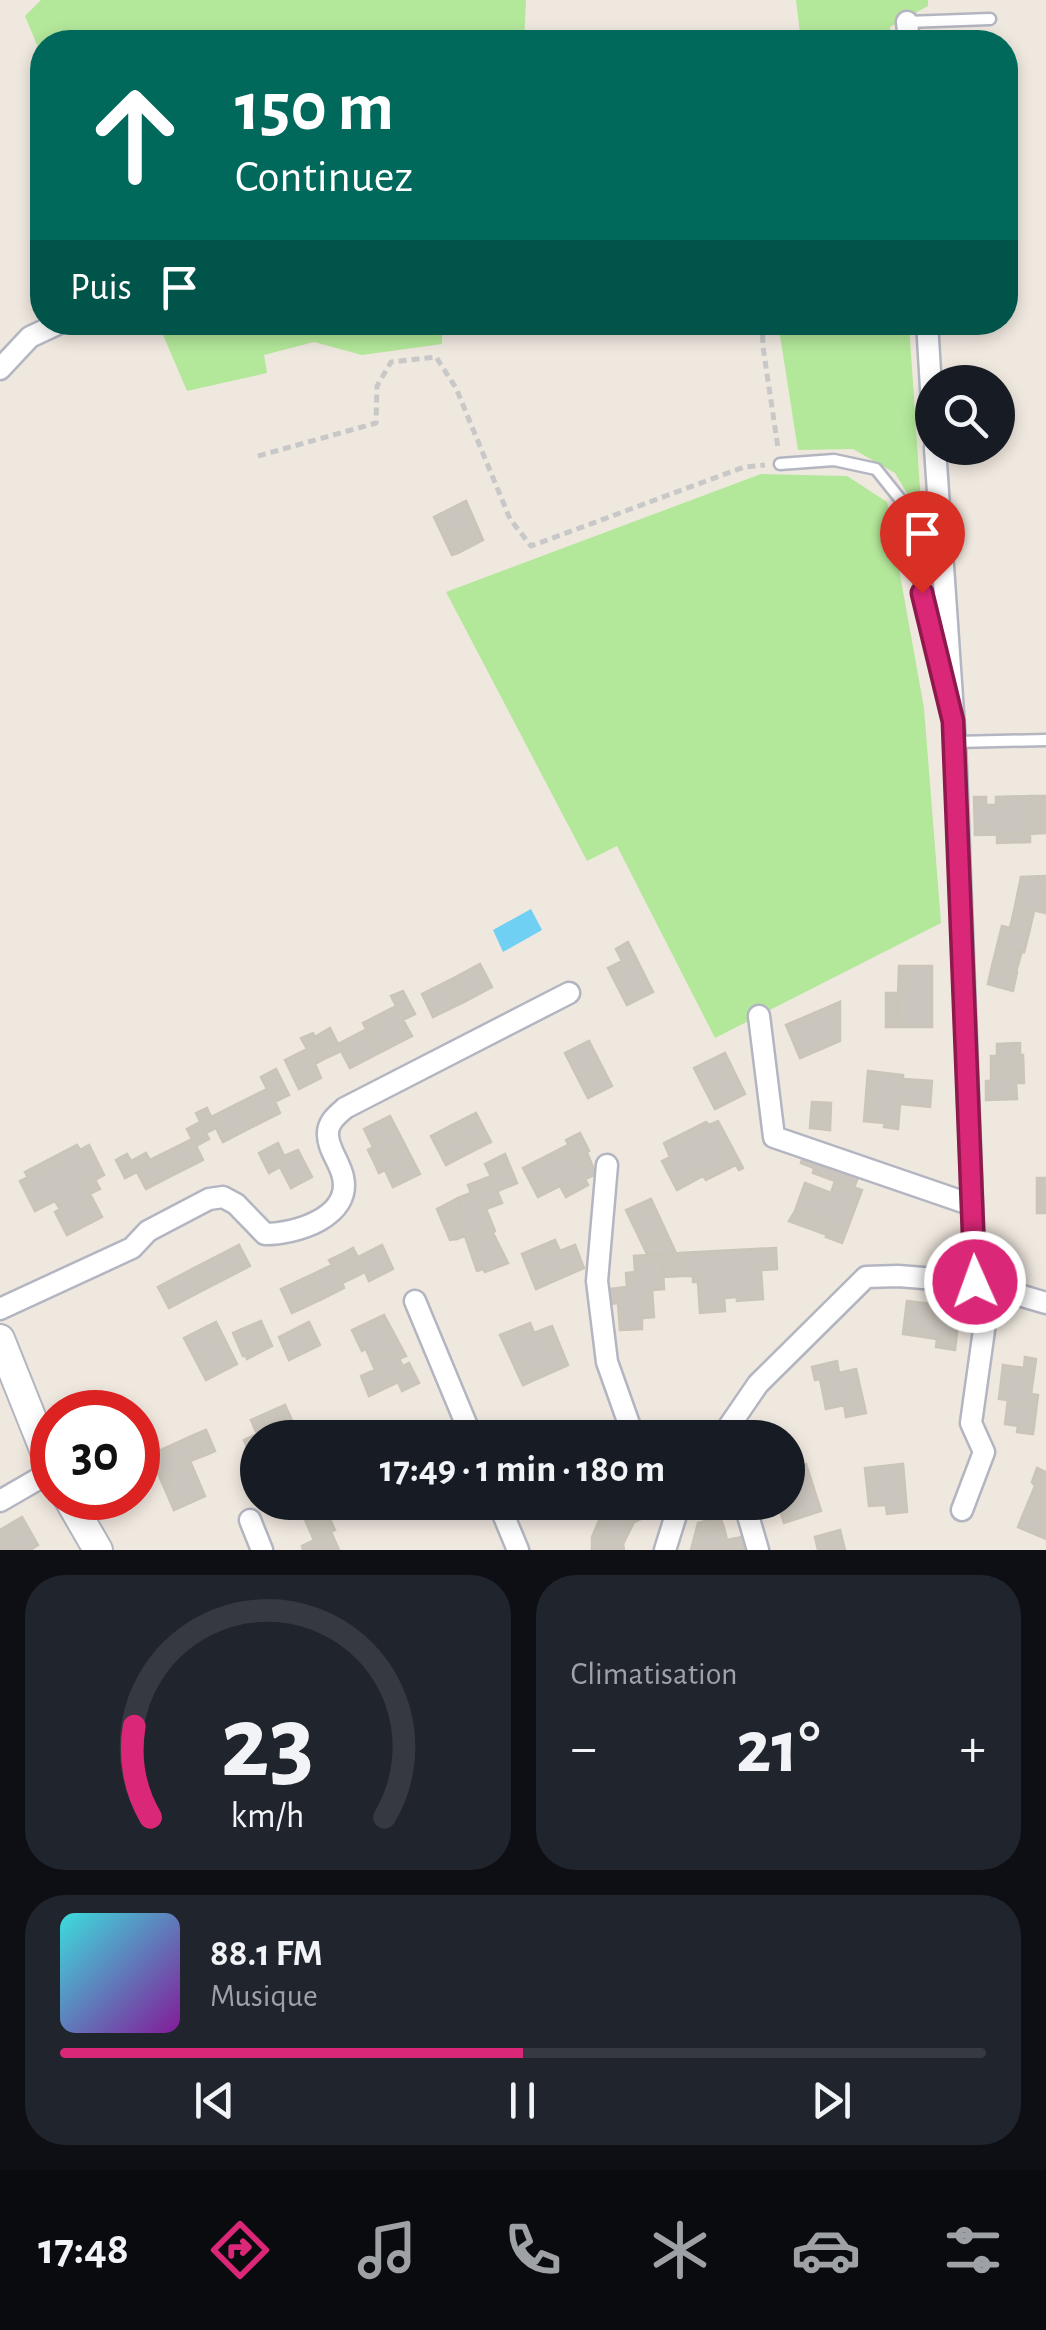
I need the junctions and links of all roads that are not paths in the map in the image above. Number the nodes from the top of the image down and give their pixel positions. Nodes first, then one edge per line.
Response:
1 (990, 19) dead end
2 (921, 30) edge
3 (34, 335) edge
4 (928, 335) edge
5 (930, 365) edge
6 (0, 369) edge
7 (780, 464) road end
8 (936, 465) edge
9 (954, 732) junction
10 (1046, 740) edge
11 (569, 993) dead end
12 (759, 1016) dead end
13 (607, 1165) dead end
14 (972, 1205) junction
15 (983, 1285) junction
16 (415, 1300) dead end
17 (1046, 1303) edge
18 (0, 1309) edge
19 (2, 1348) edge
20 (30, 1416) edge
21 (465, 1420) edge
22 (628, 1420) edge
23 (734, 1420) edge
24 (30, 1483) edge
25 (0, 1500) edge
26 (962, 1510) dead end
27 (81, 1520) edge
28 (250, 1520) dead end
29 (506, 1520) edge
30 (672, 1520) edge
31 (749, 1520) edge
32 (98, 1550) edge
33 (262, 1550) edge
34 (518, 1550) edge
35 (665, 1550) edge
36 (758, 1550) edge

1 - 2 lane
3 - 6 street
4 - 5 street
7 - 9 lane
8 - 9 street
9 - 10 lane
9 - 14 street
11 - 18 street
12 - 14 street
13 - 22 street
14 - 15 street
15 - 17 street
15 - 23 street
15 - 26 street
16 - 21 street
19 - 20 main road
24 - 25 street
27 - 32 main road
28 - 33 street
29 - 34 street
30 - 35 street
31 - 36 street

